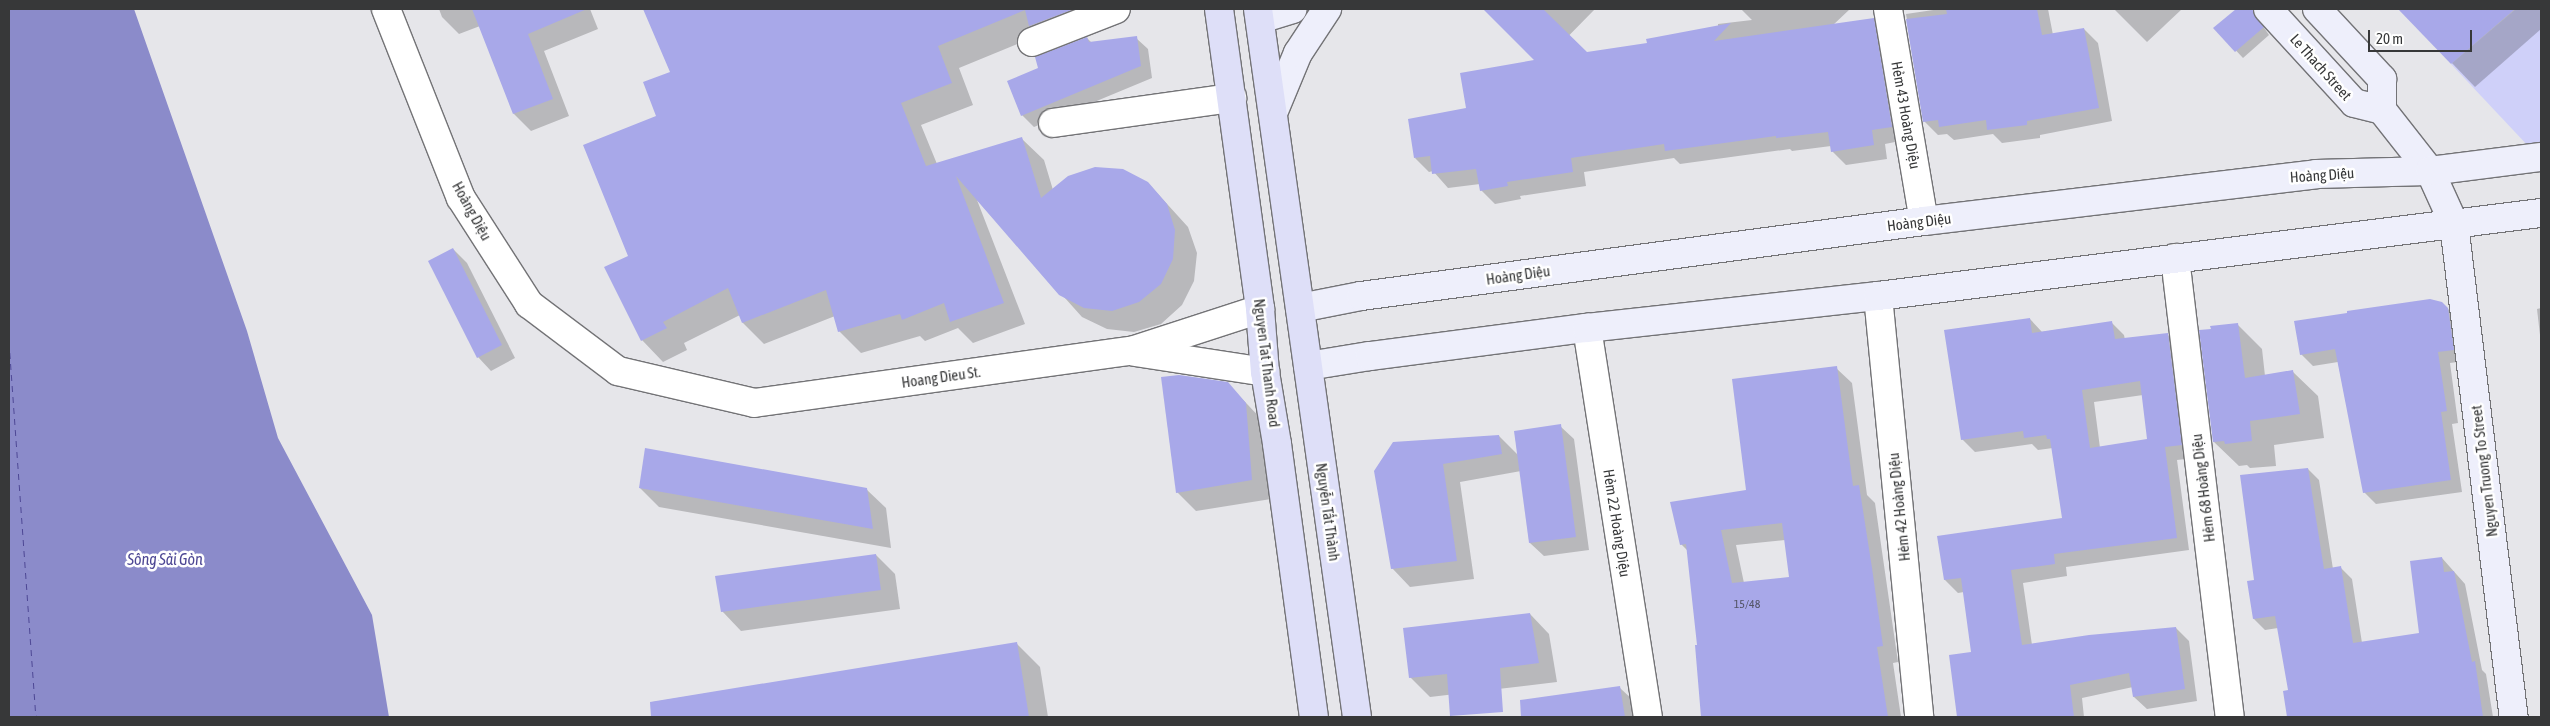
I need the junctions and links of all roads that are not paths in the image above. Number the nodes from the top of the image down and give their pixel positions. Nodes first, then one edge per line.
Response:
1 (386, 9) edge
2 (1116, 9) edge
3 (1219, 9) edge
4 (1292, 9) edge
5 (1327, 9) edge
6 (1888, 9) edge
7 (2268, 9) edge
8 (2317, 9) edge
9 (1259, 14) edge
10 (1032, 42) dead end
11 (1232, 98) junction
12 (2382, 110) junction
13 (1273, 112) junction
14 (1053, 123) dead end
15 (2541, 157) edge
16 (2430, 171) junction
17 (2541, 213) edge
18 (1924, 220) junction
19 (2454, 224) junction
20 (2175, 258) junction
21 (1878, 296) junction
22 (1300, 308) junction
23 (1260, 309) junction
24 (1587, 328) junction
25 (1131, 351) junction
26 (1308, 366) junction
27 (1265, 372) junction
28 (1314, 717) edge
29 (1357, 717) edge
30 (1648, 717) edge
31 (1919, 717) edge
32 (2230, 717) edge
33 (2514, 717) edge

1 - 25 street, Hoang Dieu St.
2 - 10 street
3 - 11 main road, Nguyen Tat Thanh Road
4 - 9 main road
5 - 13 main road
6 - 18 street, Hẻm 43 Hoàng Diệu
7 - 12 main road, Le Thach Street
8 - 12 main road
9 - 13 main road
11 - 14 street
11 - 23 main road, Nguyen Tat Thanh Road
12 - 16 main road
13 - 22 main road
15 - 16 main road, Hoàng Diệu
16 - 18 main road, Hoàng Diệu
16 - 19 main road, Nguyen Truong To Street
17 - 19 main road
18 - 22 main road, Hoàng Diệu
19 - 20 main road
19 - 33 main road, Nguyen Truong To Street
20 - 21 main road
20 - 32 street, Hẻm 68 Hoàng Diệu
21 - 24 main road
21 - 31 street, Hẻm 42 Hoàng Diệu
22 - 23 main road
22 - 26 main road, Nguyễn Tất Thành
23 - 25 street
23 - 27 main road, Nguyen Tat Thanh Road
24 - 26 main road
24 - 30 street, Hẻm 22 Hoàng Diệu
25 - 27 street, Hoang Dieu St.
26 - 27 main road
26 - 29 main road, Nguyễn Tất Thành
27 - 28 main road, Nguyen Tat Thanh Road

